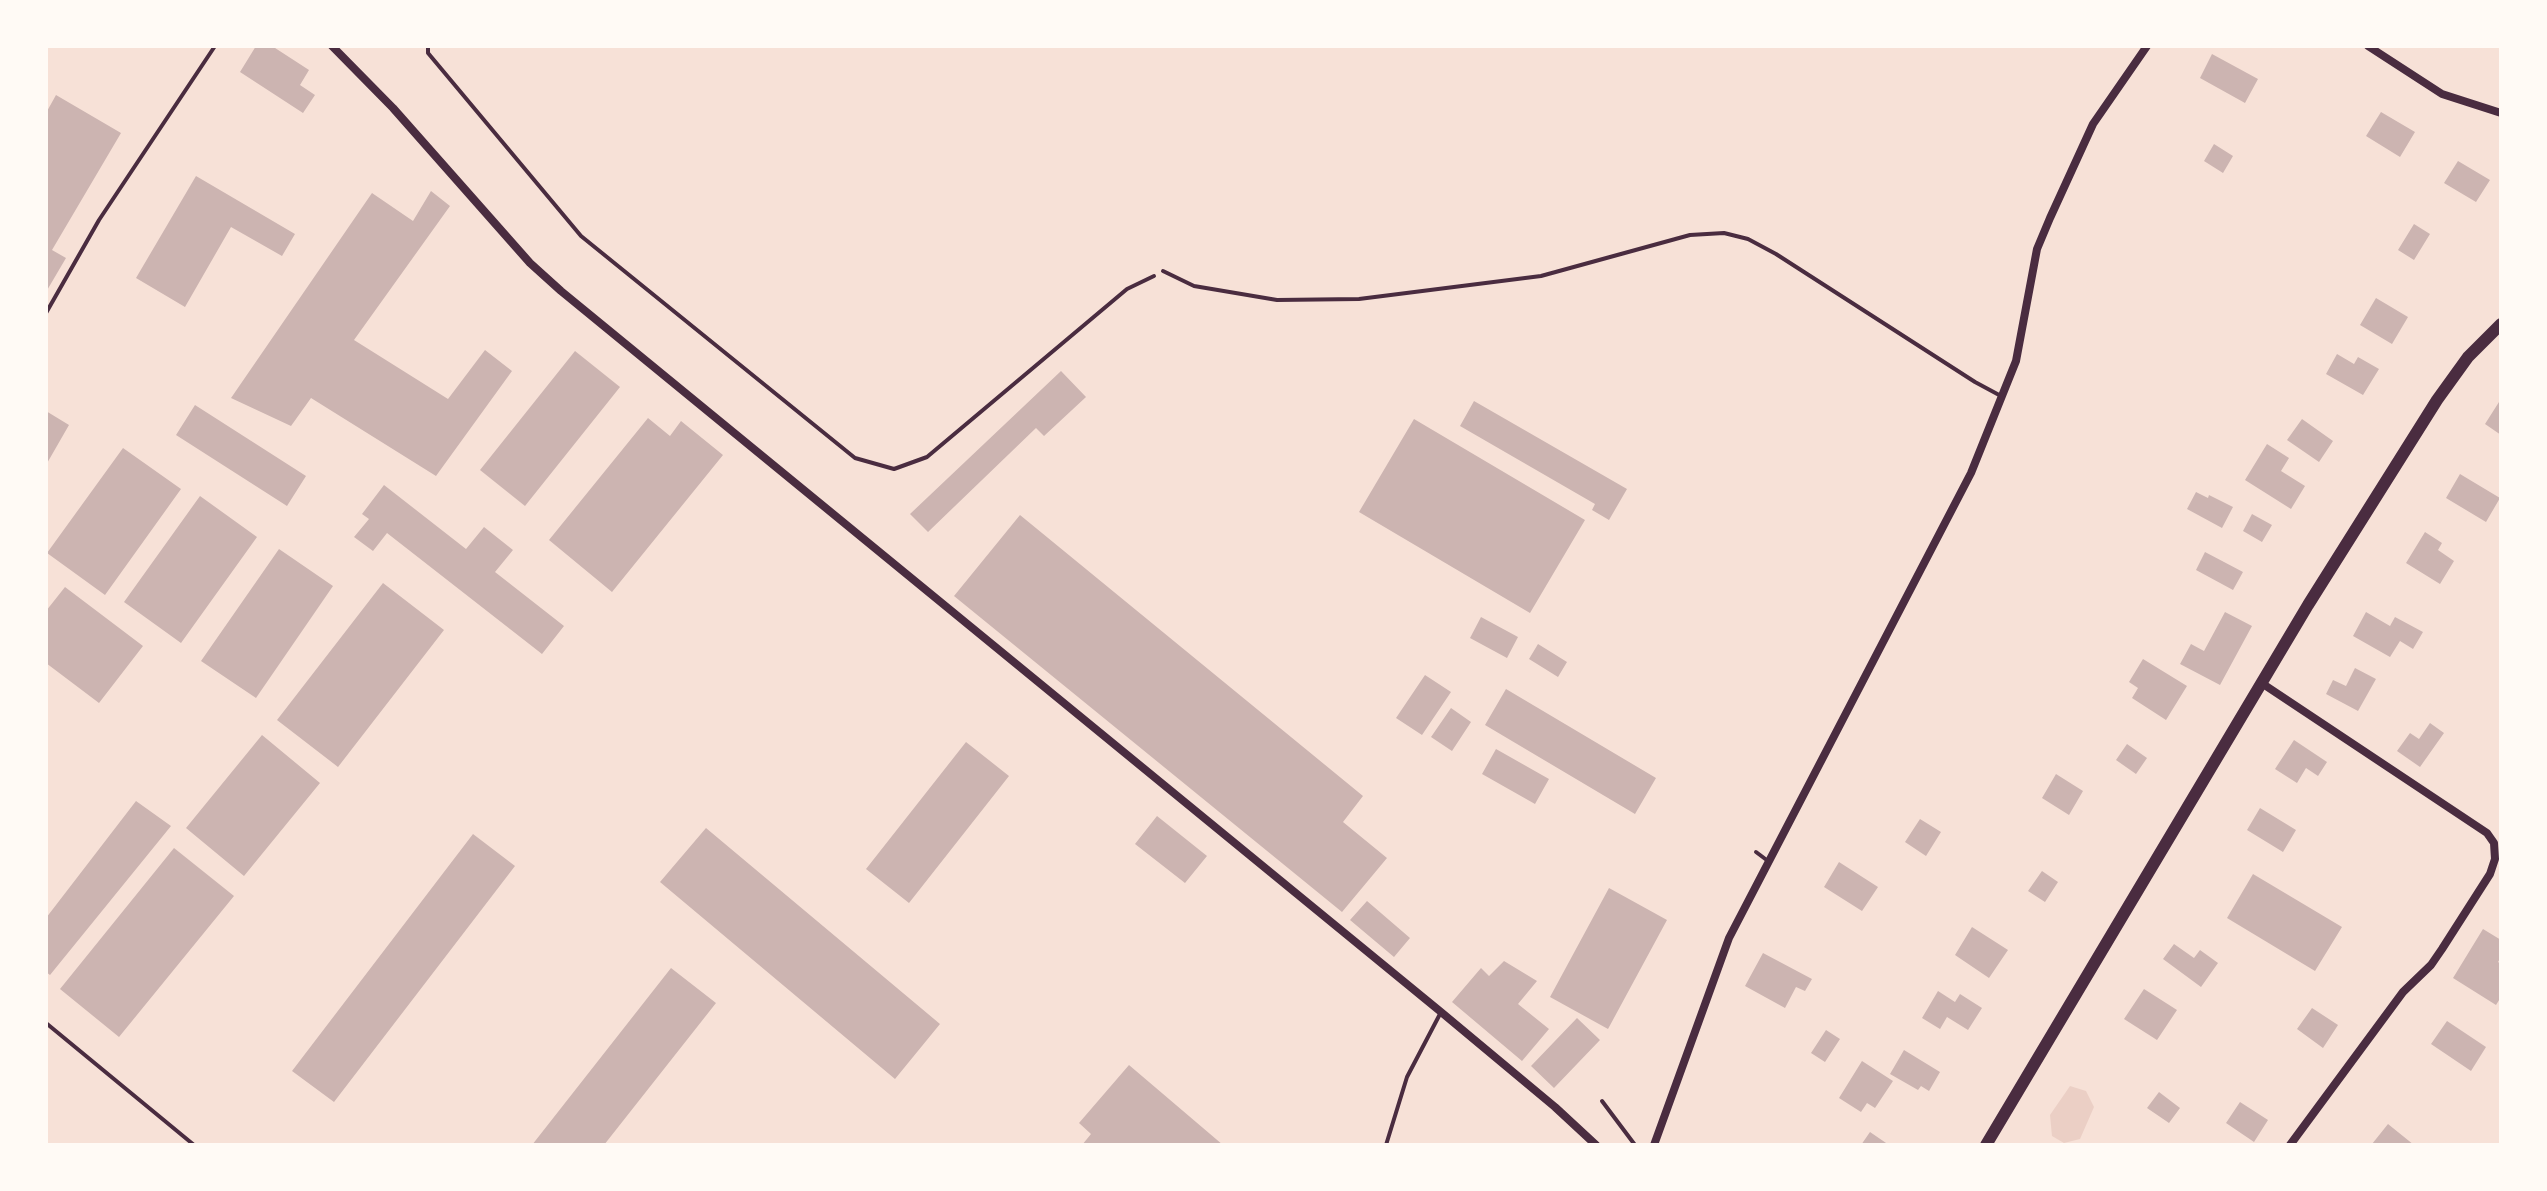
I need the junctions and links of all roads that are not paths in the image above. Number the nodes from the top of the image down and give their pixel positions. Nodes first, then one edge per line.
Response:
1 (215, 46) edge
2 (332, 46) edge
3 (2147, 46) edge
4 (2368, 46) edge
5 (2501, 113) edge
6 (1163, 271) road end
7 (46, 313) edge
8 (2501, 324) edge
9 (2003, 397) junction
10 (2263, 684) junction
11 (1756, 852) dead end
12 (1768, 861) junction
13 (1441, 1012) junction
14 (46, 1023) edge
15 (1602, 1101) dead end
16 (194, 1145) edge
17 (1386, 1145) edge
18 (1596, 1145) edge
19 (1635, 1145) edge
20 (1654, 1145) edge
21 (1986, 1145) edge
22 (2290, 1145) edge

1 - 7 lane
2 - 13 street
3 - 9 street
4 - 5 street
6 - 9 lane
8 - 10 main road
9 - 12 street
10 - 21 main road
10 - 22 street
11 - 12 lane
12 - 20 street
13 - 17 lane
13 - 18 street
14 - 16 lane
15 - 19 lane

